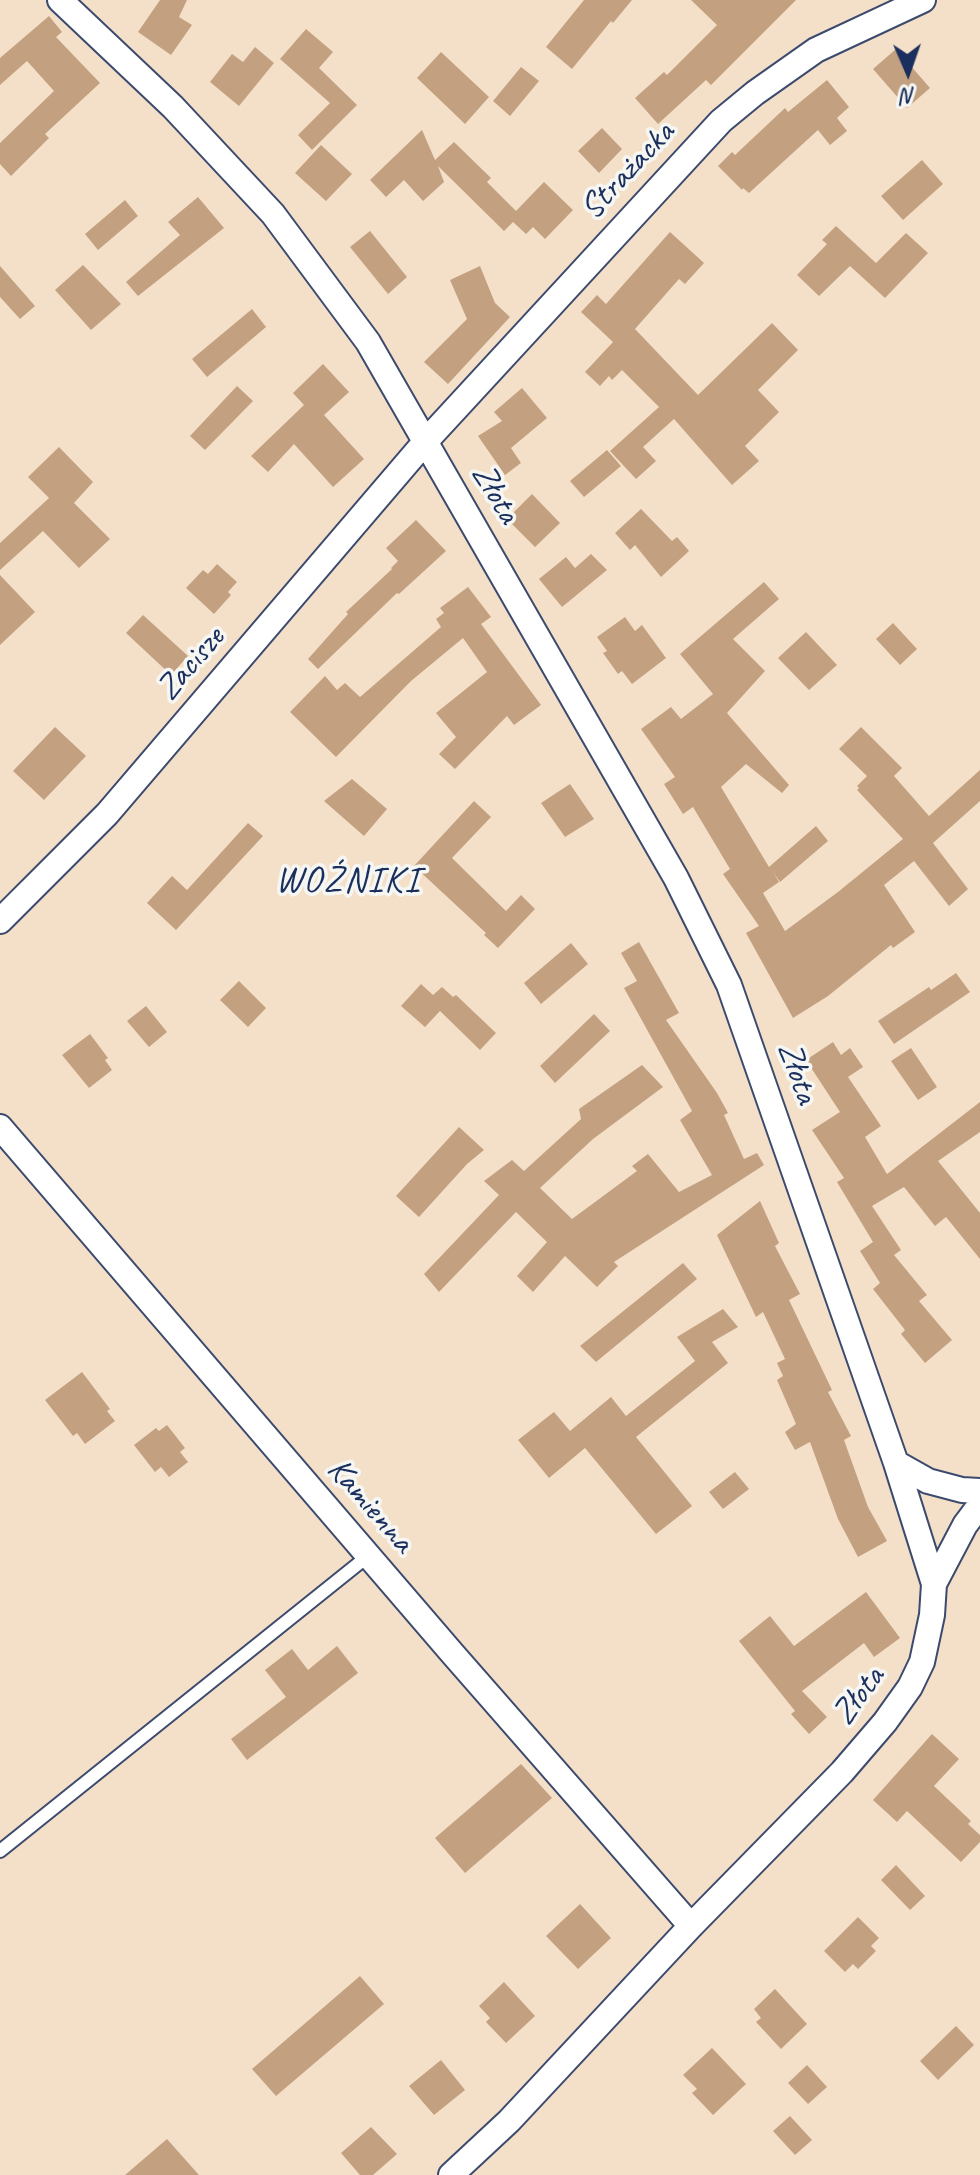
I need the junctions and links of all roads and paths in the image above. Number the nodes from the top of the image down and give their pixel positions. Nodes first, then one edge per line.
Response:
1 (923, 0) edge
2 (62, 1) edge
3 (425, 442) junction
4 (0, 921) edge
5 (0, 1127) edge
6 (896, 1463) junction
7 (980, 1491) edge
8 (980, 1505) edge
9 (368, 1556) junction
10 (934, 1584) junction
11 (0, 1851) edge
12 (691, 1926) junction
13 (451, 2175) edge

1 - 3 street, Strażacka
2 - 3 street, Złota
3 - 4 street, Zacisze
3 - 6 street, Złota
5 - 9 street, Kamienna
6 - 7 street
6 - 10 street, Złota
8 - 10 street
9 - 11 lane
9 - 12 street, Kamienna
10 - 12 street, Złota
12 - 13 street, Złota

